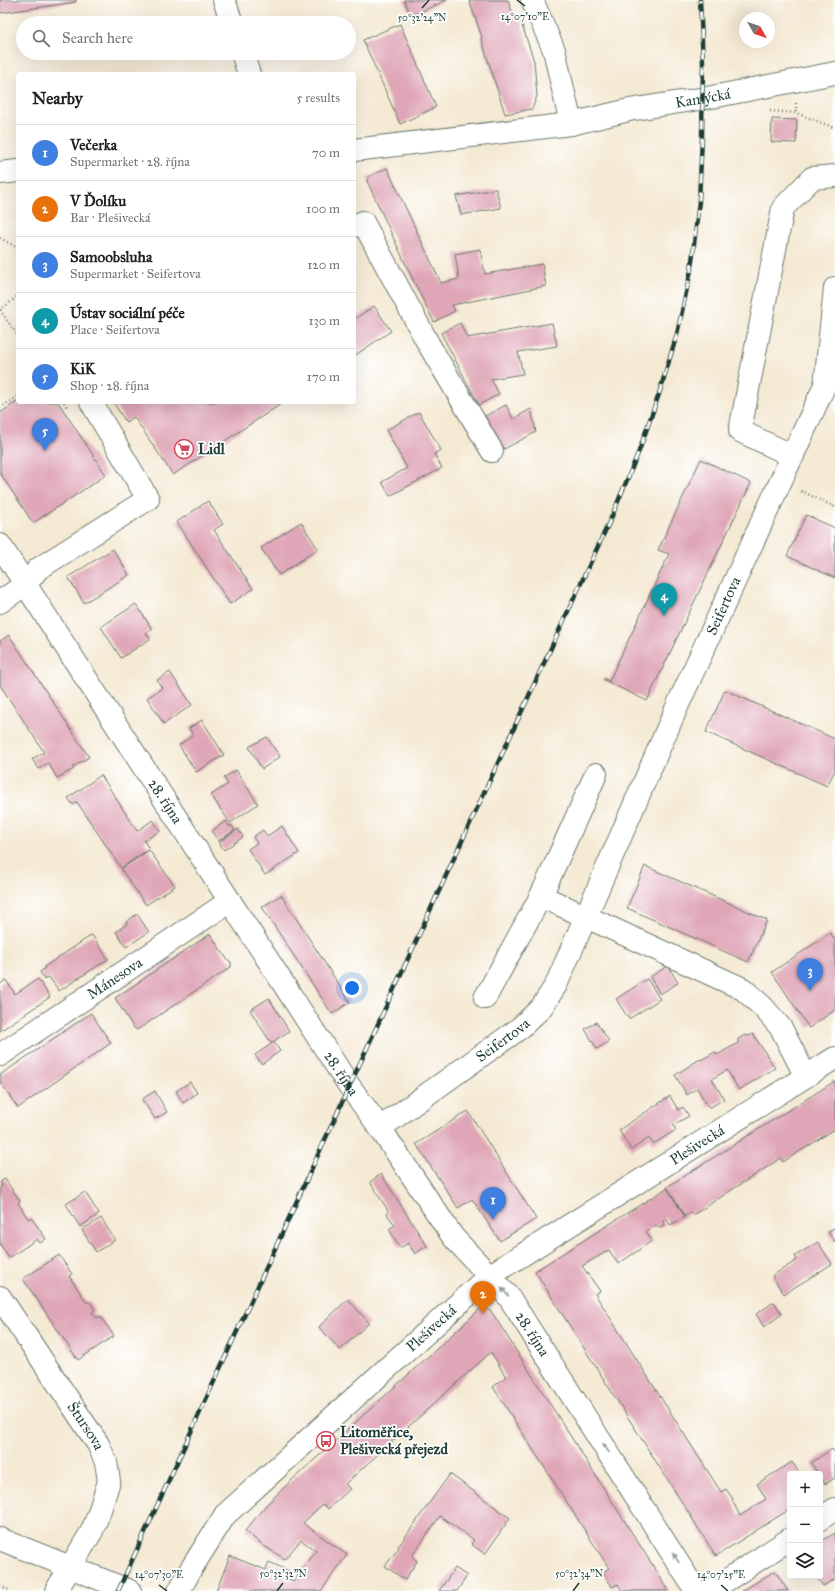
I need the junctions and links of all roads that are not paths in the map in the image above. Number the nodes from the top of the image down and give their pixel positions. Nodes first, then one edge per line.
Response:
1 (224, 0) edge
2 (532, 0) edge
3 (230, 16) edge
4 (245, 60) edge
5 (249, 72) edge
6 (835, 73) edge
7 (571, 124) junction
8 (356, 150) edge
9 (16, 171) edge
10 (0, 174) edge
11 (835, 176) edge
12 (356, 225) edge
13 (835, 288) edge
14 (92, 404) edge
15 (492, 451) dead end
16 (793, 456) junction
17 (0, 545) edge
18 (26, 584) junction
19 (0, 602) edge
20 (596, 774) dead end
21 (541, 896) junction
22 (230, 901) junction
23 (586, 917) junction
24 (485, 998) dead end
25 (0, 1055) edge
26 (835, 1058) edge
27 (805, 1075) junction
28 (380, 1128) junction
29 (489, 1276) junction
30 (0, 1297) edge
31 (835, 1509) edge
32 (823, 1517) edge
33 (0, 1539) edge
34 (787, 1540) edge
35 (71, 1567) junction
36 (56, 1591) edge
37 (130, 1591) edge
38 (179, 1591) edge
39 (696, 1591) edge
40 (710, 1591) edge

1 - 3 street
2 - 7 street
4 - 5 street
6 - 7 street, Kamýcká
7 - 8 street, Kamýcká
9 - 10 street
11 - 16 street
12 - 15 street
13 - 16 street, Seifertova
14 - 18 street
16 - 23 street, Seifertova
17 - 18 street, 28. října
18 - 19 street
18 - 22 street, 28. října
20 - 21 street
21 - 23 street
21 - 24 street
22 - 25 street, Mánesova
22 - 28 street, 28. října
23 - 27 street
23 - 28 street, Seifertova
26 - 27 street, Plešivecká
27 - 29 street, Plešivecká
28 - 29 street, 28. října
29 - 38 street, Plešivecká
39 -> 29 street, 28. října
30 - 35 street, Štursova
31 - 32 street
33 - 35 street
34 - 40 street
35 - 36 street, Štursova
35 - 37 street

